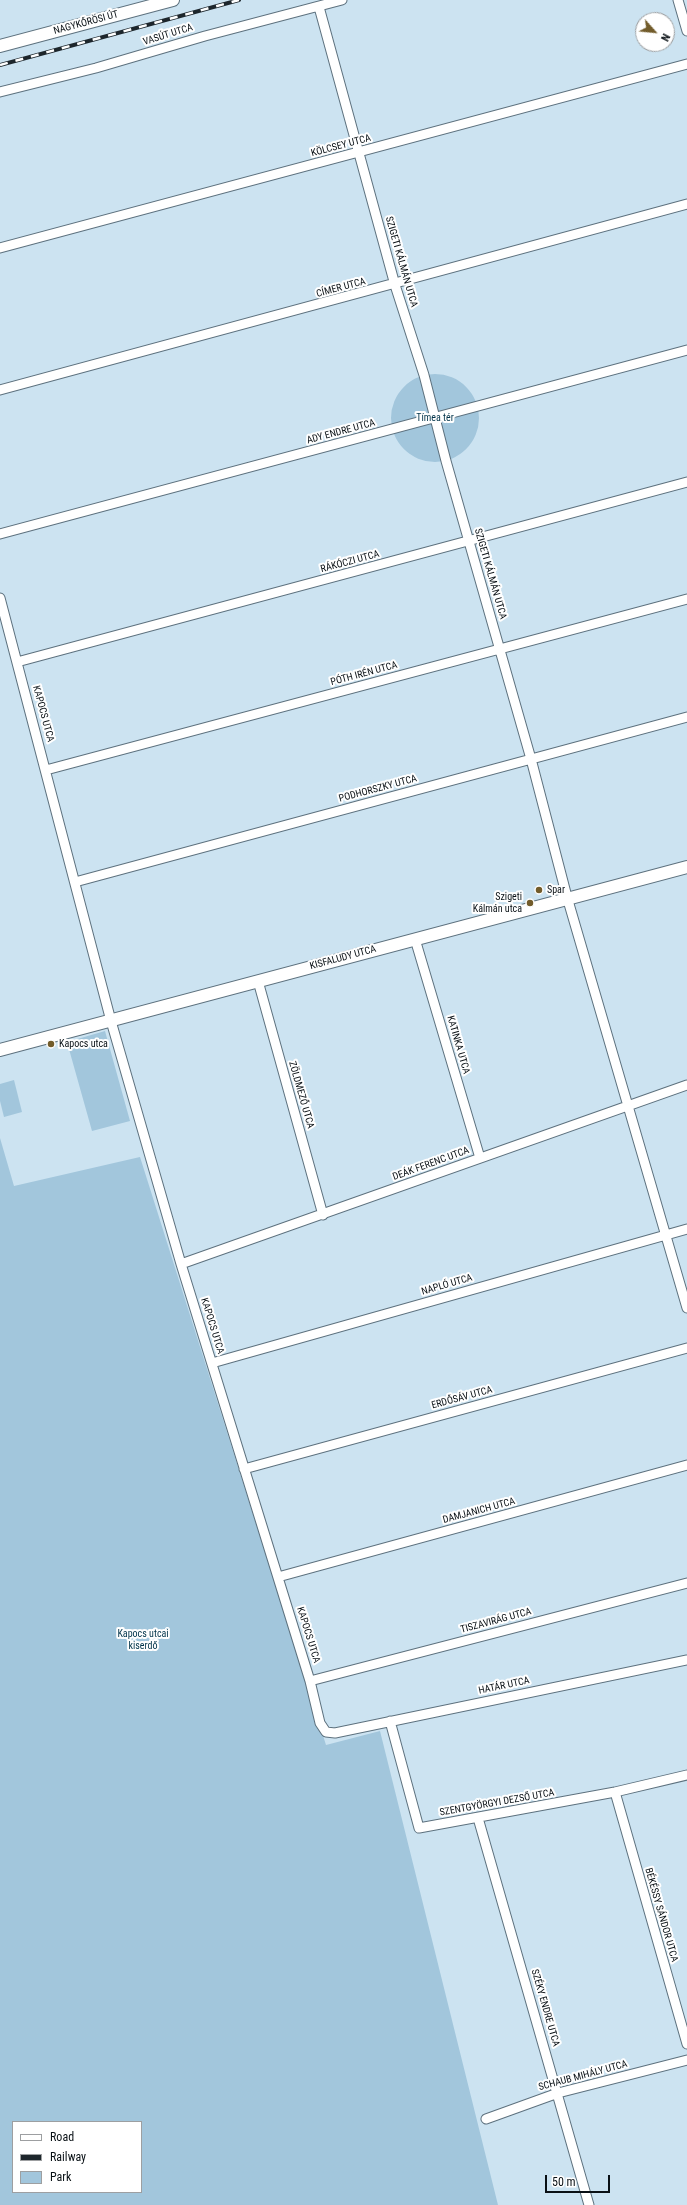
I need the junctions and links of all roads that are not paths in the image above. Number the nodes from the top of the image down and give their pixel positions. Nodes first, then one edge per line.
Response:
1 (173, 0) edge
2 (342, 0) edge
3 (678, 0) edge
4 (149, 3) edge
5 (319, 6) junction
6 (687, 31) edge
7 (0, 46) edge
8 (687, 64) edge
9 (0, 92) edge
10 (359, 153) junction
11 (687, 204) edge
12 (0, 248) edge
13 (395, 285) junction
14 (687, 350) edge
15 (0, 390) edge
16 (436, 418) junction
17 (687, 482) edge
18 (0, 534) edge
19 (470, 541) junction
20 (0, 598) edge
21 (687, 599) edge
22 (500, 649) junction
23 (17, 662) junction
24 (687, 717) edge
25 (532, 759) junction
26 (46, 770) junction
27 (687, 867) edge
28 (75, 882) junction
29 (567, 897) junction
30 (415, 939) junction
31 (258, 981) junction
32 (112, 1021) junction
33 (0, 1050) edge
34 (687, 1085) edge
35 (629, 1106) junction
36 (480, 1158) junction
37 (323, 1215) junction
38 (687, 1229) edge
39 (666, 1235) junction
40 (182, 1264) junction
41 (687, 1308) edge
42 (687, 1348) edge
43 (212, 1363) junction
44 (687, 1465) edge
45 (244, 1469) junction
46 (278, 1577) junction
47 (687, 1583) edge
48 (687, 1660) edge
49 (310, 1681) junction
50 (390, 1721) junction
51 (326, 1732) joint
52 (687, 1775) edge
53 (615, 1792) junction
54 (478, 1818) junction
55 (687, 2044) edge
56 (687, 2060) edge
57 (558, 2093) junction
58 (486, 2119) dead end
59 (589, 2205) edge

1 - 4 street, NAGYKŐRÖSI ÚT
2 - 5 street, VASÚT UTCA
3 - 6 street
4 - 7 street, NAGYKŐRÖSI ÚT
5 - 9 street, VASÚT UTCA
5 - 10 street, SZIGETI KÁLMÁN UTCA
8 - 10 street, KÖLCSEY UTCA
10 - 12 street, KÖLCSEY UTCA
10 - 13 street, SZIGETI KÁLMÁN UTCA
11 - 13 street, CÍMER UTCA
13 - 15 street, CÍMER UTCA
13 - 16 street, SZIGETI KÁLMÁN UTCA
14 - 16 street, ADY ENDRE UTCA
16 - 18 street, ADY ENDRE UTCA
16 - 19 street, SZIGETI KÁLMÁN UTCA
17 - 19 street, RÁKÓCZI UTCA
19 - 22 street, SZIGETI KÁLMÁN UTCA
19 - 23 street, RÁKÓCZI UTCA
20 - 23 street, KAPOCS UTCA
21 - 22 street, PÓTH IRÉN UTCA
22 - 25 street, SZIGETI KÁLMÁN UTCA
22 - 26 street, PÓTH IRÉN UTCA
23 - 26 street, KAPOCS UTCA
24 - 25 street, PODHORSZKY UTCA
25 - 28 street, PODHORSZKY UTCA
25 - 29 street, SZIGETI KÁLMÁN UTCA
26 - 28 street, KAPOCS UTCA
27 - 29 street, KISFALUDY UTCA
28 - 32 street, KAPOCS UTCA
29 - 30 street, KISFALUDY UTCA
29 - 35 street, SZIGETI KÁLMÁN UTCA
30 - 31 street, KISFALUDY UTCA
30 - 36 street, KATINKA UTCA
31 - 32 street, KISFALUDY UTCA
31 - 37 street, ZÖLDMEZŐ UTCA
32 - 33 street, KISFALUDY UTCA
32 - 40 street, KAPOCS UTCA
34 - 35 street, DEÁK FERENC UTCA
35 - 36 street, DEÁK FERENC UTCA
35 - 39 street, SZIGETI KÁLMÁN UTCA
36 - 37 street, DEÁK FERENC UTCA
37 - 40 street, DEÁK FERENC UTCA
38 - 39 street, NAPLÓ UTCA
39 - 41 street, SZIGETI KÁLMÁN UTCA
39 - 43 street, NAPLÓ UTCA
40 - 43 street, KAPOCS UTCA
42 - 45 street, ERDŐSÁV UTCA
43 - 45 street, KAPOCS UTCA
44 - 46 street, DAMJANICH UTCA
45 - 46 street, KAPOCS UTCA
46 - 49 street, KAPOCS UTCA
47 - 49 street, TISZAVIRÁG UTCA
48 - 50 street, HATÁR UTCA
49 - 51 street, KAPOCS UTCA
50 - 51 street, HATÁR UTCA
50 - 54 street, SZENTGYÖRGYI DEZSŐ UTCA
52 - 53 street, SZENTGYÖRGYI DEZSŐ UTCA
53 - 54 street, SZENTGYÖRGYI DEZSŐ UTCA
53 - 55 street, BÉKÉSSY SÁNDOR UTCA
54 - 57 street, SZÉKY ENDRE UTCA
56 - 57 street, SCHAUB MIHÁLY UTCA
57 - 58 street, SCHAUB MIHÁLY UTCA
57 - 59 street, SZÉKY ENDRE UTCA

